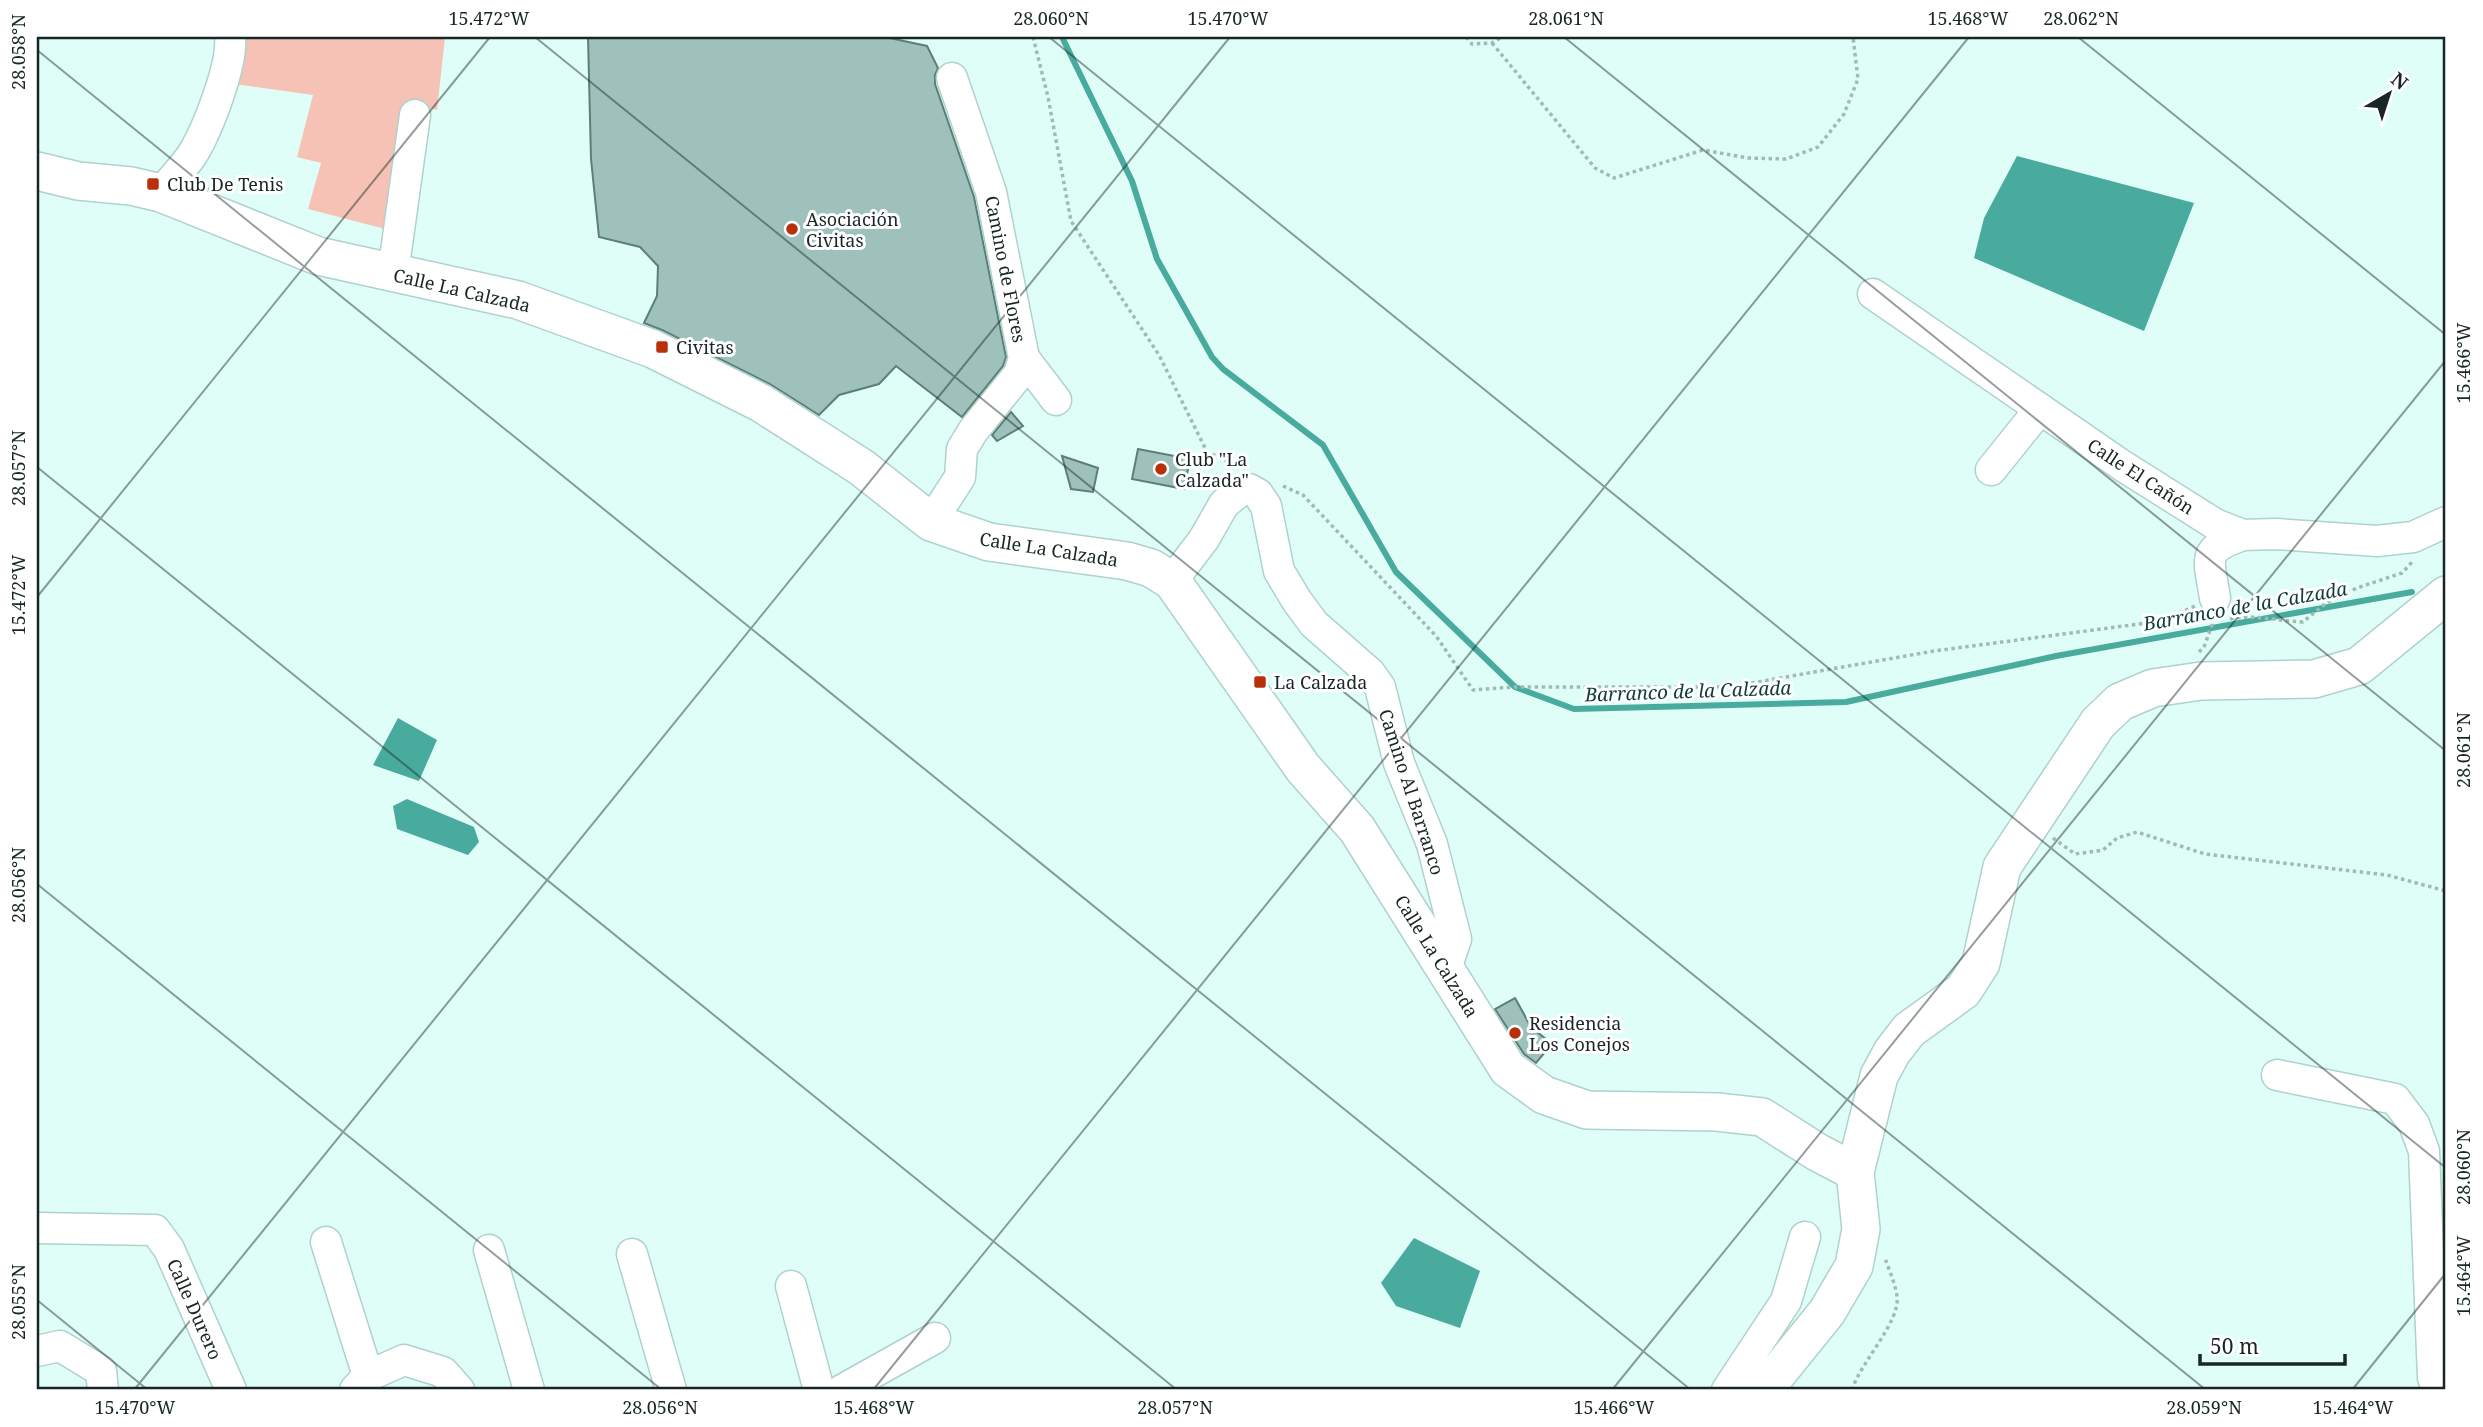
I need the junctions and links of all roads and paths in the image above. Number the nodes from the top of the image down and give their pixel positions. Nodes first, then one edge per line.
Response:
1 (230, 37) edge
2 (1032, 37) edge
3 (1466, 37) edge
4 (1502, 37) edge
5 (1853, 37) edge
6 (1492, 43) junction
7 (952, 78) dead end
8 (415, 115) dead end
9 (37, 171) edge
10 (161, 193) junction
11 (393, 273) junction
12 (1872, 294) dead end
13 (1024, 358) junction
14 (1056, 400) dead end
15 (2039, 410) junction
16 (1243, 468) dead end
17 (1991, 470) dead end
18 (1279, 484) dead end
19 (931, 522) junction
20 (2434, 527) edge
21 (2243, 535) junction
22 (1172, 581) junction
23 (2446, 595) edge
24 (2214, 610) junction
25 (2032, 821) junction
26 (2446, 891) edge
27 (1446, 969) junction
28 (2277, 1075) dead end
29 (1855, 1172) junction
30 (37, 1228) edge
31 (1861, 1228) junction
32 (1805, 1237) dead end
33 (327, 1242) dead end
34 (489, 1250) dead end
35 (632, 1254) dead end
36 (791, 1286) dead end
37 (2439, 1328) edge
38 (935, 1338) dead end
39 (37, 1351) edge
40 (361, 1383) edge
41 (103, 1390) edge
42 (231, 1390) edge
43 (459, 1390) edge
44 (529, 1390) edge
45 (671, 1390) edge
46 (819, 1390) edge
47 (842, 1390) edge
48 (1727, 1390) edge
49 (1765, 1390) edge
50 (1852, 1390) edge
51 (2438, 1390) edge

1 - 10 street
2 - 16 path
3 - 6 path
4 - 6 path
5 - 6 path
7 - 13 street, Camino de Flores
8 - 11 street
9 - 10 main road, Calle La Calzada
10 - 11 main road, Calle La Calzada
11 - 19 main road, Calle La Calzada
12 - 15 street, Calle El Cañón
13 - 14 street
13 - 19 street, Camino de Flores
15 - 17 street
15 - 21 street, Calle El Cañón
18 - 24 path
19 - 22 main road, Calle La Calzada
20 - 21 street, Calle El Cañón
20 - 24 path
21 - 24 street
22 - 27 main road, Calle La Calzada
22 - 27 street, Camino Al Barranco
23 - 25 main road
25 - 26 path
25 - 29 main road
27 - 29 main road, Calle La Calzada
28 - 37 street
29 - 31 main road
30 - 42 street, Calle Durero
31 - 49 main road
31 - 50 path
32 - 48 street
33 - 40 street
34 - 44 street
35 - 45 street
36 - 46 street
37 - 51 street
38 - 47 street
39 - 41 street
40 - 43 street

